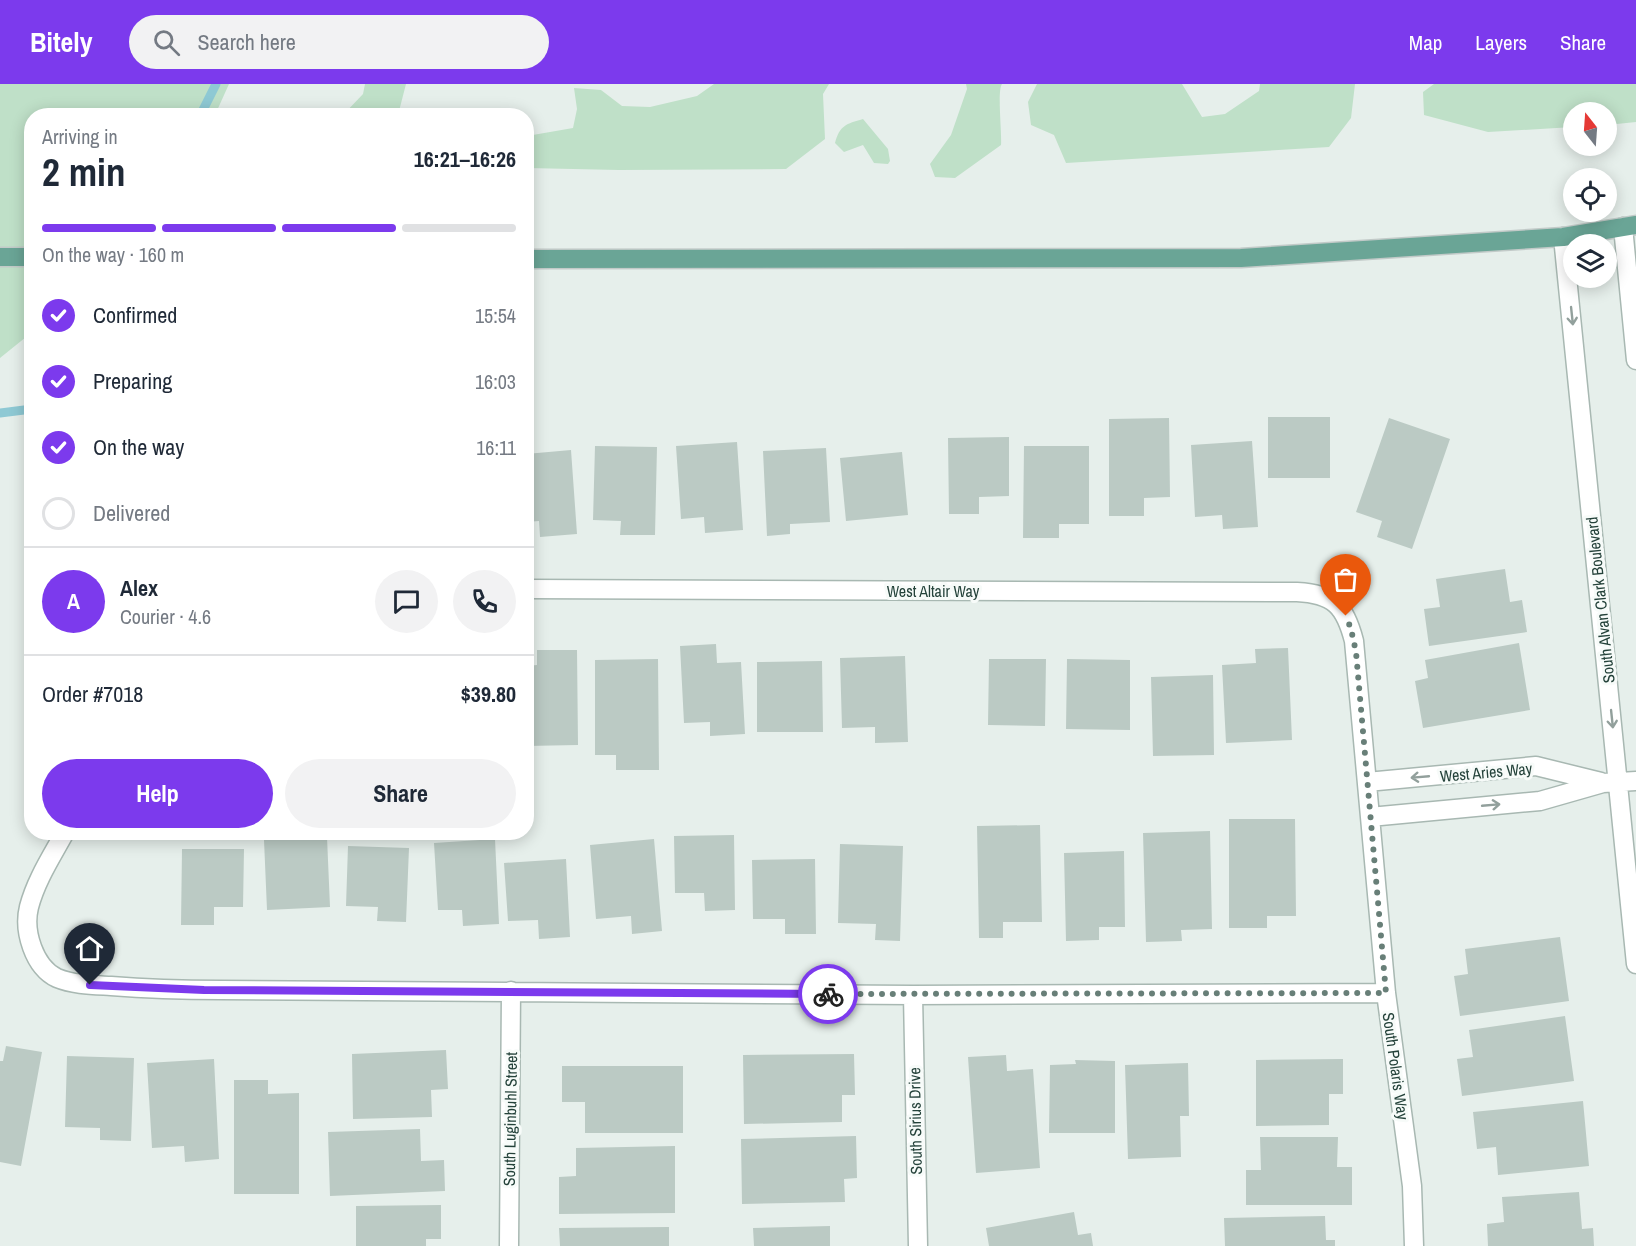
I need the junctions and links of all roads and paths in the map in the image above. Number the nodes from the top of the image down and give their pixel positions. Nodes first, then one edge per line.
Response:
1 (1630, 226) edge
2 (1581, 234) edge
3 (1563, 237) edge
4 (0, 257) edge
5 (24, 257) edge
6 (534, 259) edge
7 (1568, 288) edge
8 (1636, 360) edge
9 (534, 589) edge
10 (1336, 604) joint
11 (1367, 782) junction
12 (1619, 782) edge
13 (1370, 817) junction
14 (60, 840) edge
15 (1636, 964) edge
16 (511, 991) junction
17 (1386, 993) junction
18 (913, 995) junction
19 (509, 1246) edge
20 (918, 1246) edge
21 (1414, 1246) edge

1 - 2 main road
1 - 8 street
3 - 6 main road
4 - 5 main road
7 -> 12 street, South Alvan Clark Boulevard
9 - 10 street, West Altair Way
10 - 11 street, South Polaris Way
12 -> 11 street, West Aries Way
11 - 13 street, South Polaris Way
13 -> 12 street, West Aries Way
12 - 15 street, South Alvan Clark Boulevard
13 - 17 street, South Polaris Way
14 - 16 street
16 - 18 street
16 - 19 street, South Luginbuhl Street
17 - 18 street
17 - 21 street, South Polaris Way
18 - 20 street, South Sirius Drive

